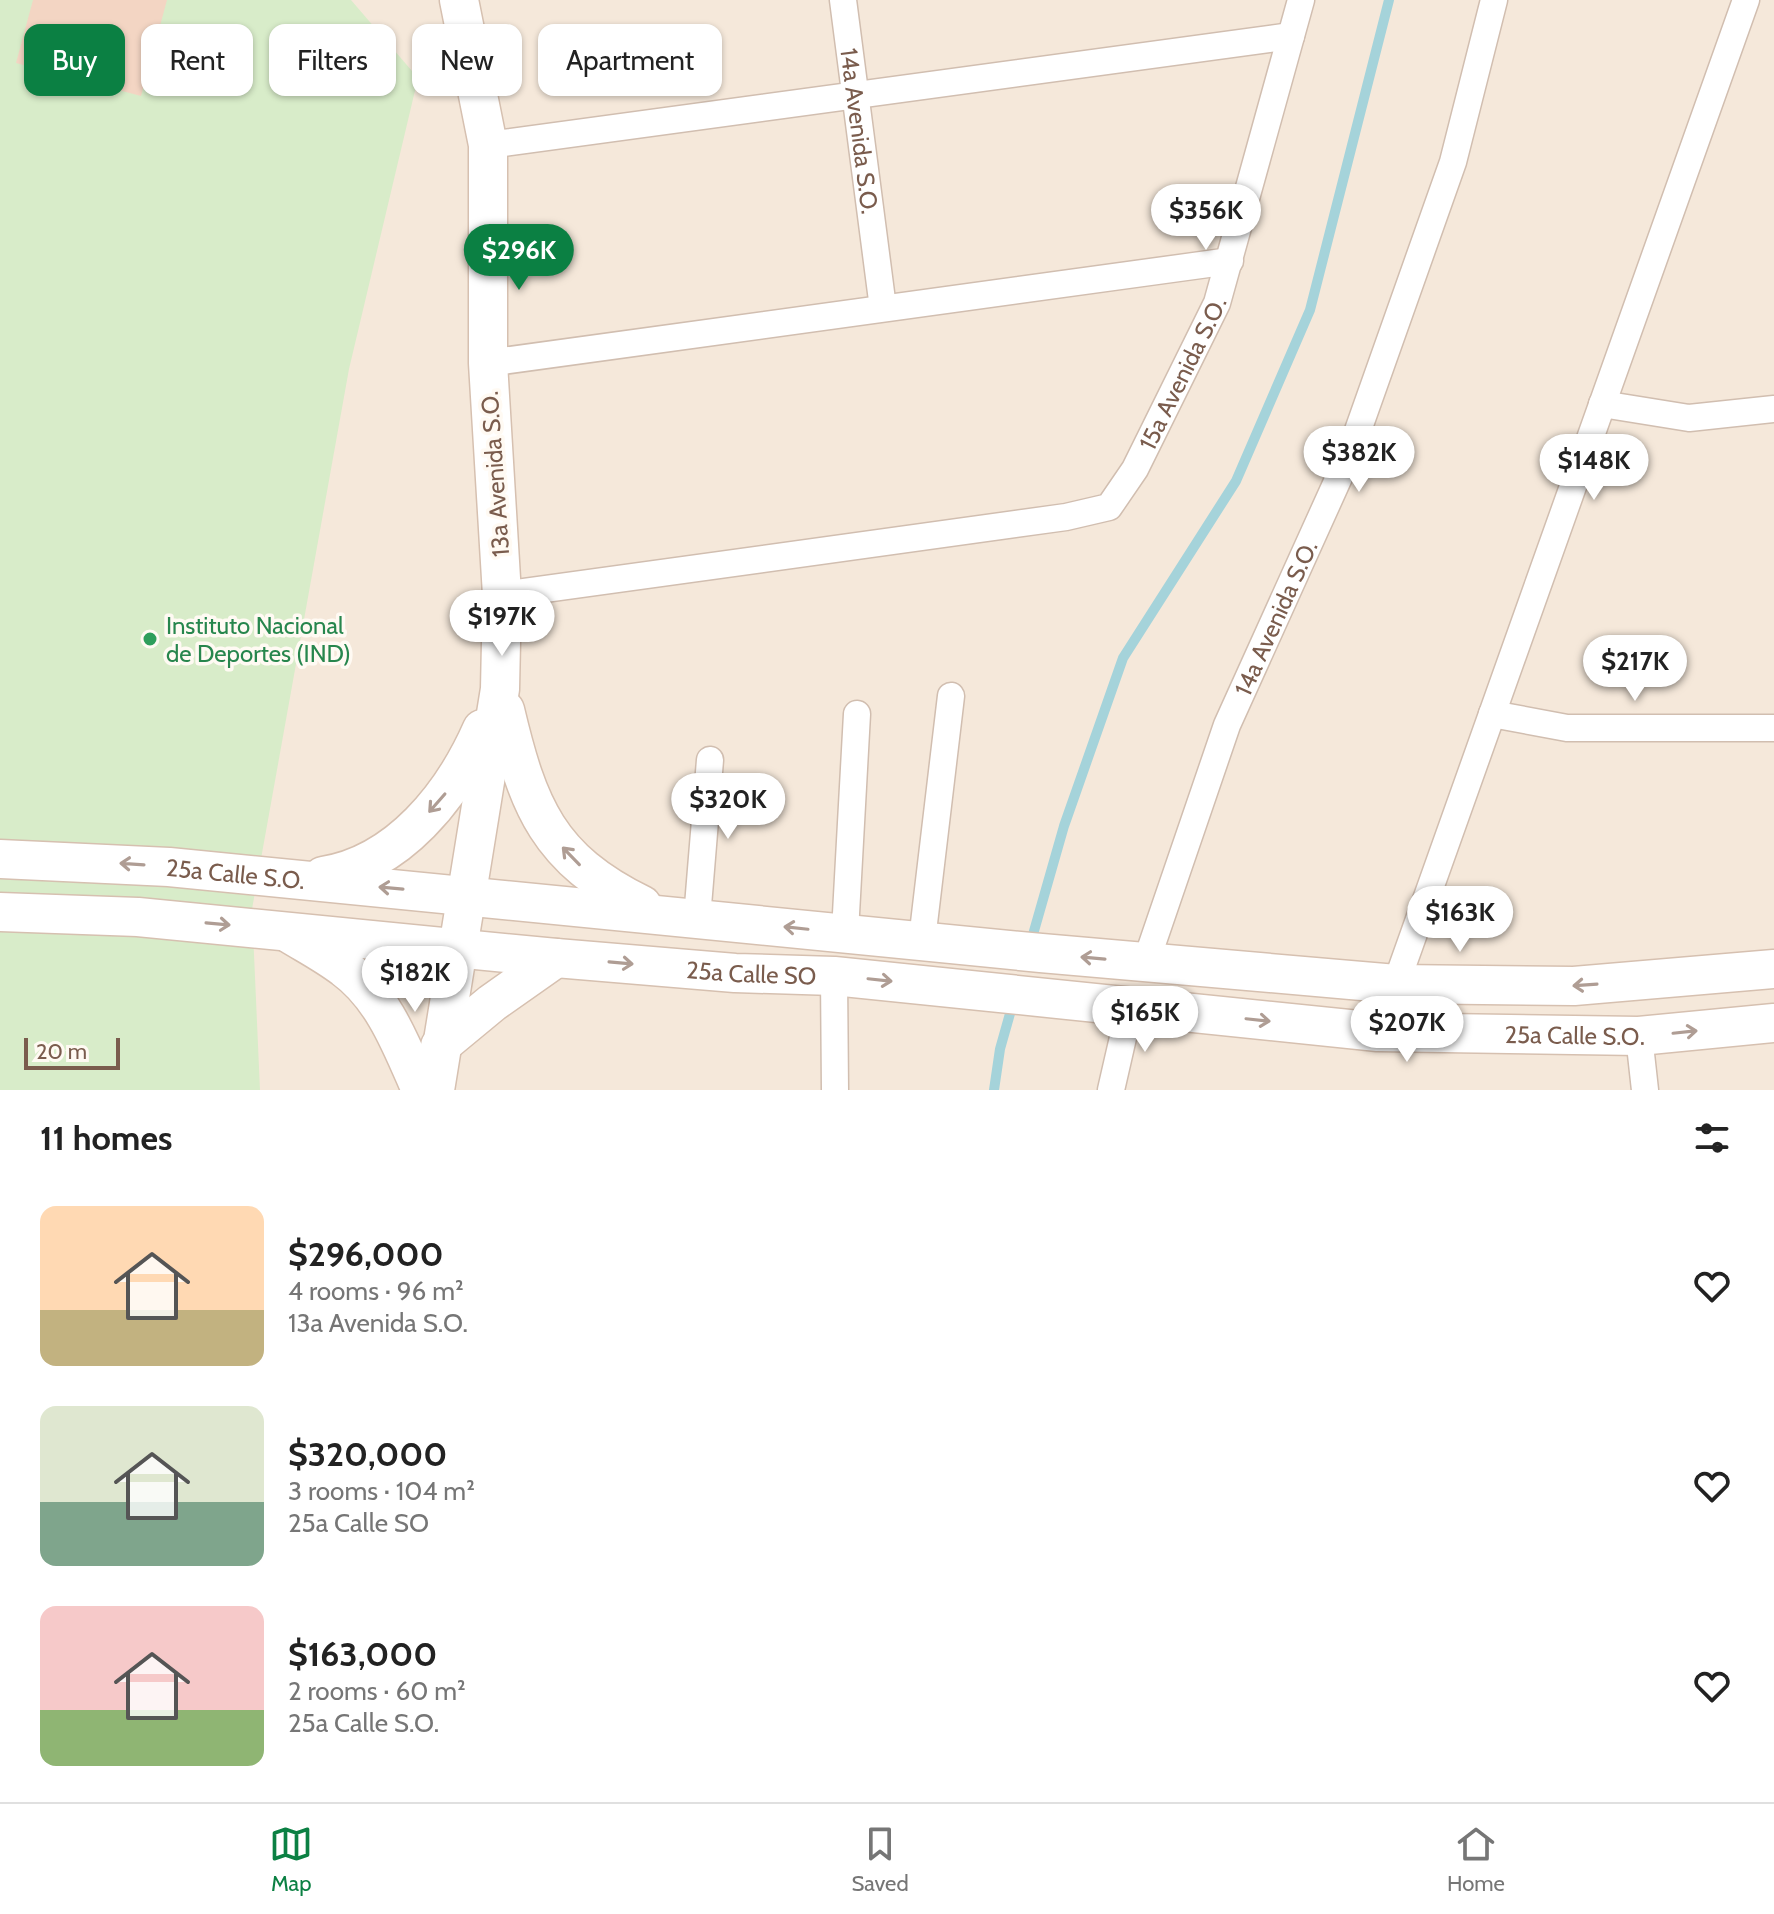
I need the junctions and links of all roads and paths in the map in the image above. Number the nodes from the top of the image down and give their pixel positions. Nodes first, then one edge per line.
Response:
1 (459, 0) edge
2 (843, 0) edge
3 (1301, 0) edge
4 (1494, 0) edge
5 (1746, 0) edge
6 (1291, 36) junction
7 (856, 95) junction
8 (488, 145) junction
9 (1230, 261) junction
10 (883, 308) junction
11 (488, 363) junction
12 (1602, 404) junction
13 (1774, 409) edge
14 (502, 595) junction
15 (500, 689) junction
16 (951, 696) dead end
17 (857, 714) dead end
18 (1492, 714) junction
19 (1774, 728) edge
20 (710, 760) dead end
21 (0, 859) edge
22 (296, 880) junction
23 (469, 895) junction
24 (0, 912) edge
25 (659, 913) junction
26 (697, 918) junction
27 (285, 930) junction
28 (845, 932) junction
29 (922, 940) junction
30 (459, 948) junction
31 (1041, 953) joint
32 (556, 958) junction
33 (1146, 962) junction
34 (1774, 969) edge
35 (834, 976) junction
36 (1396, 984) junction
37 (1041, 999) joint
38 (1130, 1007) junction
39 (1774, 1023) edge
40 (1639, 1036) junction
41 (440, 1046) junction
42 (421, 1090) edge
43 (435, 1090) edge
44 (835, 1090) edge
45 (1111, 1090) edge
46 (1645, 1090) edge

1 - 8 street, 13a Avenida S.O.
2 - 7 street, 14a Avenida S.O.
3 - 6 street, 15a Avenida S.O.
4 - 33 street, 14a Avenida S.O.
5 - 12 street
6 - 7 street
6 - 9 street, 15a Avenida S.O.
7 - 8 street
7 - 10 street, 14a Avenida S.O.
8 - 11 street, 13a Avenida S.O.
9 - 10 street
9 - 14 street, 15a Avenida S.O.
10 - 11 street
11 - 14 street, 13a Avenida S.O.
12 - 13 street
12 - 18 street
14 - 15 street, 13a Avenida S.O.
15 -> 22 street
15 - 23 street, 13a Avenida S.O.
25 -> 15 street
16 - 29 street
17 - 28 street
18 - 19 street
18 - 36 street
20 - 26 street
22 -> 21 street, 25a Calle S.O.
23 -> 22 street, 25a Calle S.O.
23 - 25 street, 25a Calle SO
23 - 30 street, 13a Avenida S.O.
24 -> 27 street
25 - 26 street, 25a Calle SO
28 -> 26 street, 25a Calle SO
27 - 30 street
27 - 42 street
28 - 29 street, 25a Calle SO
29 - 31 street, 25a Calle SO
30 - 32 street, 25a Calle SO
30 - 41 street, 13a Avenida S.O.
33 -> 31 street, 25a Calle S.O.
32 -> 35 street, 25a Calle SO
32 - 41 street
33 - 36 street, 25a Calle S.O.
34 -> 36 street, 25a Calle S.O.
35 -> 37 street, 25a Calle SO
35 - 44 street
37 - 38 street, 25a Calle S.O.
38 -> 40 street, 25a Calle S.O.
38 - 45 street
40 -> 39 street, 25a Calle S.O.
40 - 46 street
41 - 43 street, 13a Avenida S.O.

